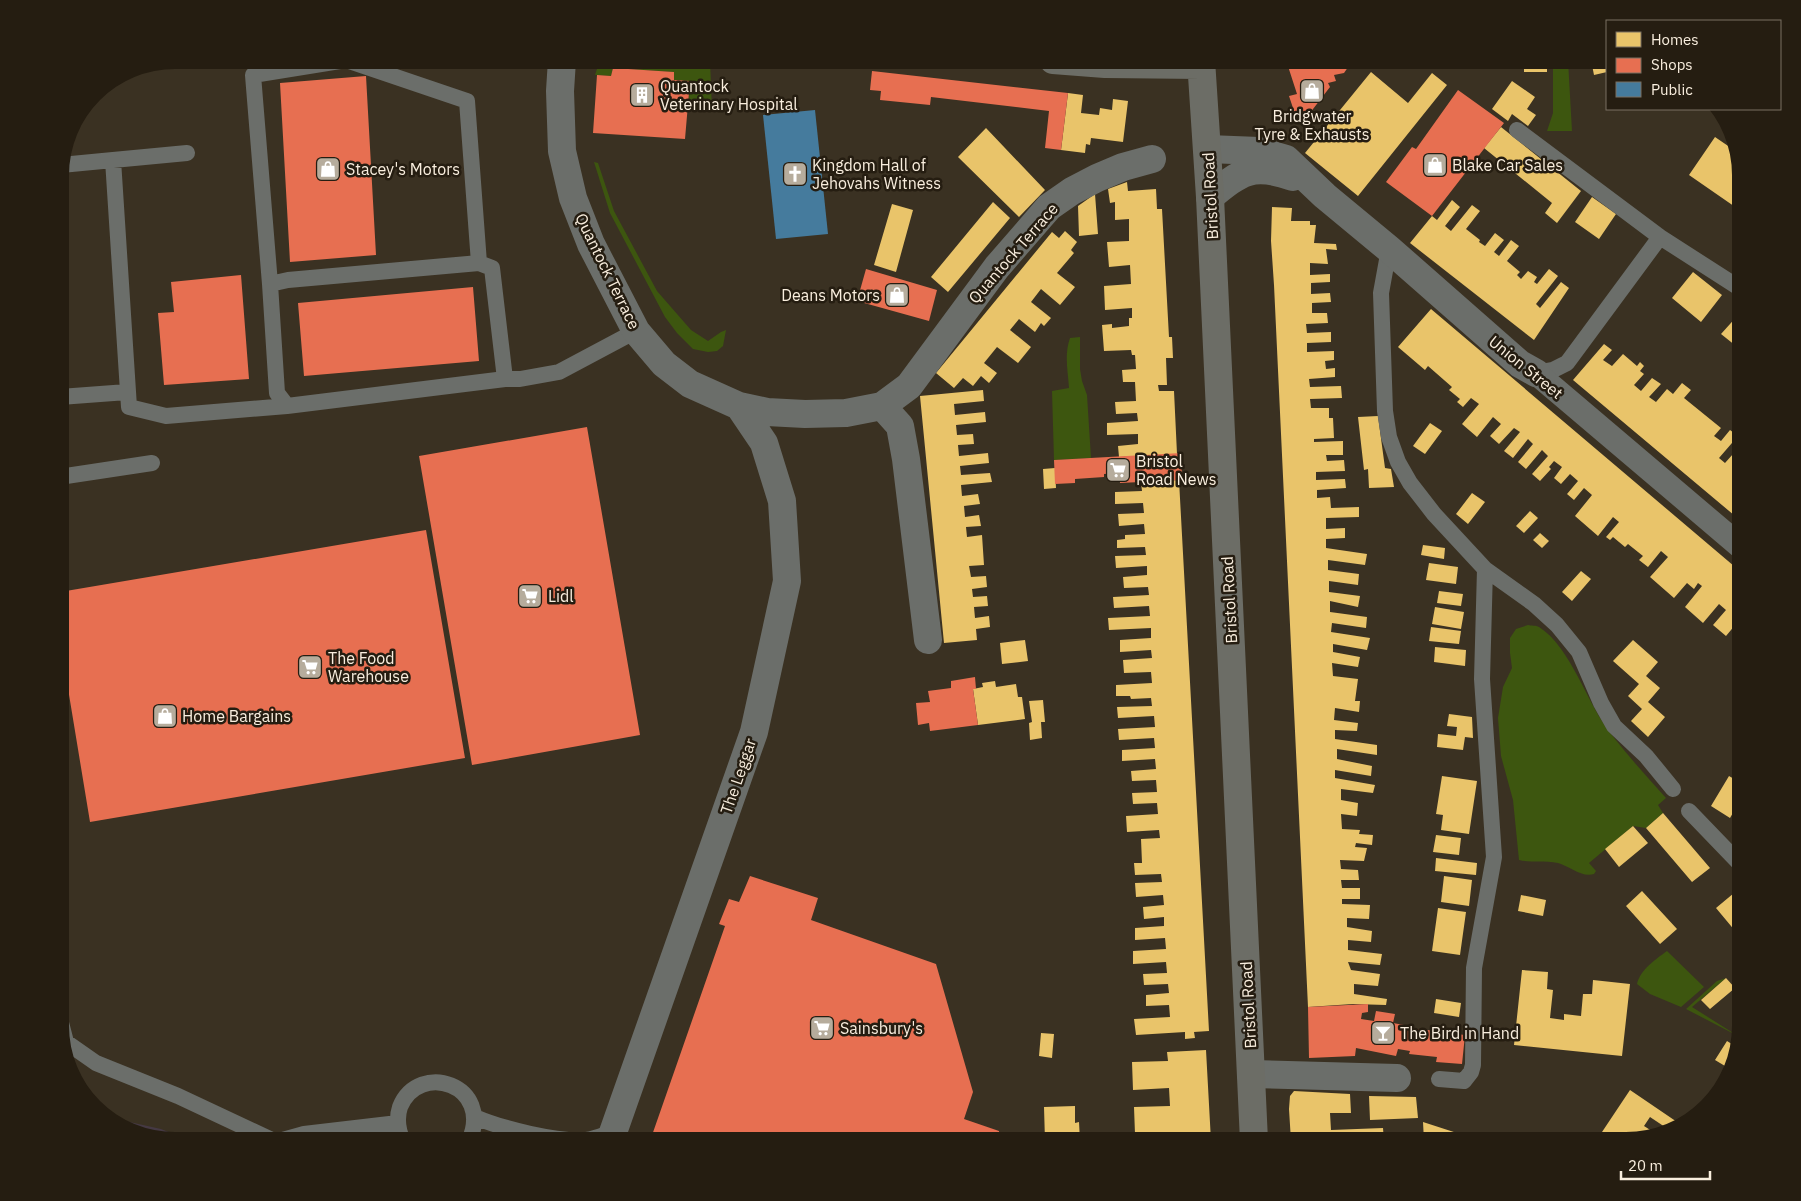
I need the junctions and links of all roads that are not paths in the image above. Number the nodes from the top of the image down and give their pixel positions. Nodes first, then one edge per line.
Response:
1 (290, 69) edge
2 (372, 69) edge
3 (561, 69) edge
4 (1202, 69) edge
5 (1517, 130) dead end
6 (1208, 149) junction
7 (187, 154) dead end
8 (1152, 159) dead end
9 (113, 160) junction
10 (70, 164) edge
11 (1313, 184) junction
12 (1210, 197) junction
13 (1660, 236) junction
14 (1390, 249) junction
15 (479, 263) junction
16 (1732, 283) edge
17 (270, 284) junction
18 (636, 331) junction
19 (1536, 373) junction
20 (505, 379) junction
21 (128, 392) junction
22 (69, 396) edge
23 (287, 406) junction
24 (739, 406) junction
25 (882, 406) junction
26 (152, 463) dead end
27 (69, 476) edge
28 (1732, 539) edge
29 (1484, 568) junction
30 (928, 640) dead end
31 (1673, 789) dead end
32 (1689, 811) dead end
33 (1732, 856) edge
34 (71, 1045) edge
35 (1251, 1074) junction
36 (1397, 1078) dead end
37 (1440, 1079) dead end
38 (475, 1116) junction
39 (398, 1122) junction
40 (255, 1132) edge
41 (320, 1132) edge
42 (400, 1132) edge
43 (473, 1132) edge
44 (531, 1132) edge
45 (613, 1132) edge
46 (1254, 1132) edge

1 - 17 lane
2 - 15 lane
3 - 18 street, Quantock Terrace
4 - 6 main road, Bristol Road
5 - 13 lane
6 - 11 street, Union Street
6 - 12 main road, Bristol Road
7 - 9 lane
8 - 25 street, Quantock Terrace
9 - 10 lane
9 - 21 lane
11 - 12 street, Union Street
11 - 14 street, Union Street
12 - 35 main road, Bristol Road
13 - 16 lane
13 - 19 lane
14 - 19 street, Union Street
14 - 29 lane
15 - 17 lane
15 - 20 lane
17 - 23 lane
18 - 20 lane
18 - 24 street, Quantock Terrace
19 - 28 street, Union Street
20 - 23 lane
21 - 22 lane
21 - 23 lane
24 - 25 street, Quantock Terrace
24 - 45 street, The Leggar
25 - 30 street
26 - 27 lane
29 - 31 lane
29 - 37 lane
32 - 33 lane
34 - 40 lane
35 - 36 street
35 - 46 main road, Bristol Road
38 - 39 lane
38 - 43 lane
38 - 44 lane
39 - 41 lane
39 - 42 lane

